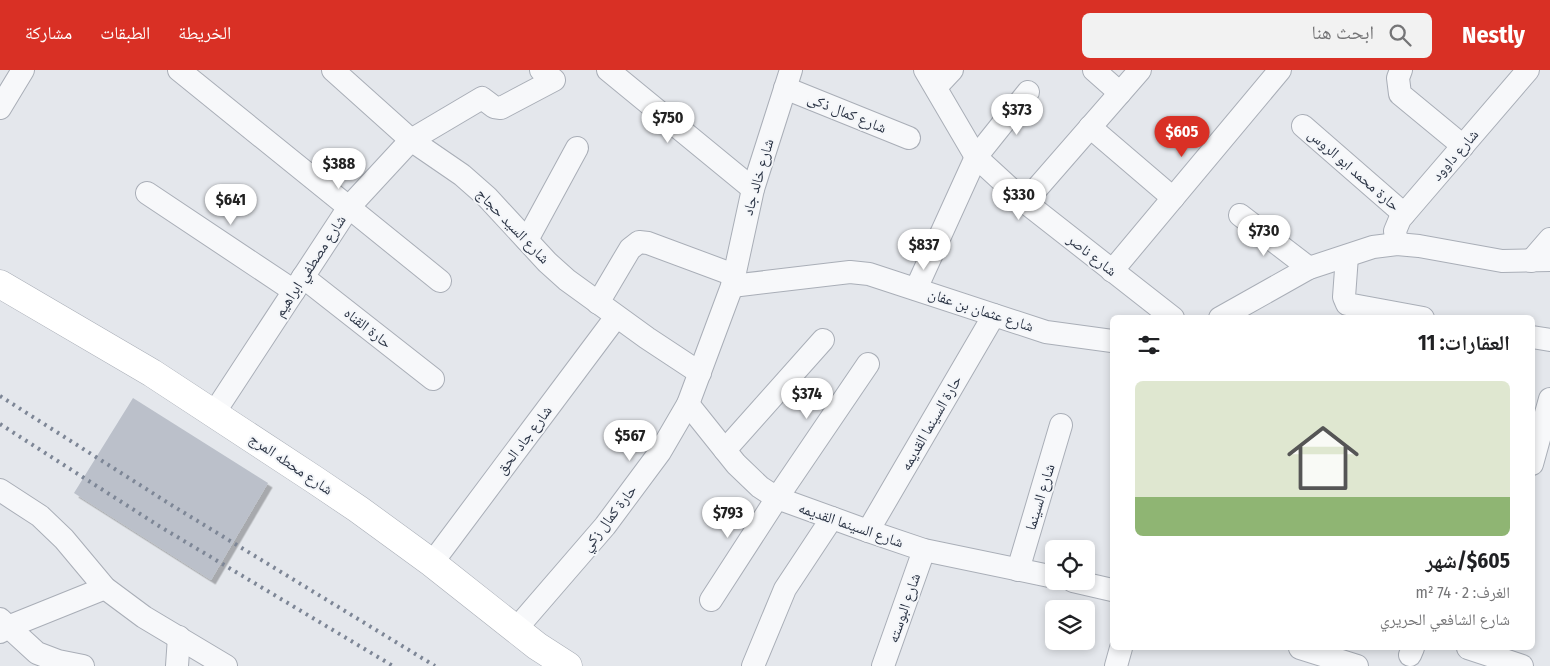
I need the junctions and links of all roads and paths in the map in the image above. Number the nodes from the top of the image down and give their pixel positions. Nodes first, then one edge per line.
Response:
1 (23, 70) edge
2 (179, 70) edge
3 (334, 70) edge
4 (608, 70) edge
5 (952, 70) edge
6 (1094, 70) edge
7 (1140, 70) edge
8 (1280, 70) edge
9 (1401, 70) edge
10 (1528, 70) edge
11 (547, 75) edge
12 (788, 79) edge
13 (930, 79) edge
14 (1028, 92) dead end
15 (1120, 93) junction
16 (0, 108) edge
17 (1302, 126) dead end
18 (1090, 127) junction
19 (909, 138) dead end
20 (411, 140) junction
21 (1463, 146) junction
22 (577, 148) dead end
23 (976, 157) junction
24 (753, 189) junction
25 (147, 193) dead end
26 (1173, 198) junction
27 (1025, 202) junction
28 (349, 207) junction
29 (1404, 214) junction
30 (1240, 216) dead end
31 (1550, 239) edge
32 (527, 240) junction
33 (1397, 244) junction
34 (1347, 256) junction
35 (1541, 261) edge
36 (1309, 268) junction
37 (1112, 271) junction
38 (440, 281) dead end
39 (733, 281) junction
40 (0, 284) edge
41 (298, 284) junction
42 (916, 288) junction
43 (607, 310) junction
44 (994, 315) junction
45 (1170, 315) edge
46 (1225, 315) edge
47 (1407, 315) edge
48 (1535, 338) edge
49 (824, 340) dead end
50 (1550, 340) edge
51 (1110, 341) edge
52 (868, 364) dead end
53 (700, 373) junction
54 (433, 379) dead end
55 (1535, 396) edge
56 (1550, 399) edge
57 (688, 404) junction
58 (214, 413) junction
59 (1061, 425) dead end
60 (725, 450) junction
61 (1535, 453) edge
62 (1535, 470) edge
63 (1550, 474) edge
64 (0, 490) edge
65 (777, 498) junction
66 (832, 518) junction
67 (868, 531) junction
68 (924, 550) junction
69 (432, 563) junction
70 (1018, 570) junction
71 (1045, 575) edge
72 (1095, 586) edge
73 (105, 588) junction
74 (1110, 590) edge
75 (711, 600) dead end
76 (3, 626) edge
77 (516, 629) junction
78 (179, 637) junction
79 (1120, 650) edge
80 (1306, 650) edge
81 (1474, 650) edge
82 (30, 660) edge
83 (1354, 665) edge
84 (83, 666) edge
85 (177, 666) edge
86 (226, 666) edge
87 (568, 666) edge
88 (753, 666) edge
89 (883, 666) edge
90 (1116, 666) edge
91 (1522, 666) edge

1 - 16 street
2 - 28 street
3 - 20 street, شارع السيد حجاج
4 - 24 street
5 - 13 street
6 - 15 street
7 - 15 street
8 - 26 street
9 - 21 street
10 - 21 street, شارع داوود
11 - 20 street, شارع مصطفي ابراهيم
12 - 19 street, شارع كمال ذكى
12 - 24 street, شارع خالد جاد
13 - 23 street, شارع ناصر
14 - 23 street
15 - 18 street
17 - 29 street, حارة محمد ابو الروس
18 - 26 street
18 - 27 street
20 - 28 street, شارع مصطفي ابراهيم
20 - 32 street, شارع السيد حجاج
21 - 29 street, شارع داوود
22 - 32 street
23 - 27 street, شارع ناصر
23 - 42 street
24 - 39 street, شارع خالد جاد
25 - 41 street, حارة القناه
26 - 37 street
27 - 37 street, شارع ناصر
28 - 38 street
28 - 41 street, شارع مصطفي ابراهيم
29 - 33 street, شارع داوود
30 - 36 street
31 - 35 street
32 - 43 street, شارع السيد حجاج
33 - 34 street
33 - 35 street
34 - 36 street
34 - 47 street
36 - 46 street
37 - 45 street, شارع ناصر
39 - 42 street, شارع عثمان بن عفان
39 - 43 street, شارع جاد الحق
39 - 53 street, حارة كمال زكي
40 - 58 main road, شارع محطه المرج
41 - 54 street, حارة القناه
41 - 58 street, شارع مصطفي ابراهيم
42 - 44 street, شارع عثمان بن عفان
43 - 53 street, شارع السيد حجاج
43 - 69 street, شارع جاد الحق
44 - 51 street, شارع عثمان بن عفان
44 - 67 street, حارة السينما القديمه
48 - 50 street
49 - 60 street
52 - 65 street
53 - 57 street, حارة كمال زكي
55 - 56 street
56 - 61 street
57 - 60 street, شارع السينما القديمه
57 - 77 street, حارة كمال زكي
58 - 69 main road, شارع محطه المرج
59 - 70 street, شارع السينما
60 - 65 street, شارع السينما القديمه
62 - 63 street
64 - 73 street
65 - 66 street, شارع السينما القديمه
65 - 75 street
66 - 67 street, شارع السينما القديمه
66 - 88 street
67 - 68 street, شارع السينما القديمه
68 - 70 street, شارع السينما القديمه
68 - 89 street, شارع البوسته
69 - 77 main road, شارع محطه المرج
70 - 71 street, شارع السينما القديمه
72 - 74 street
73 - 76 street
73 - 78 street
76 - 82 street
77 - 87 main road, شارع محطه المرج
78 - 85 street
78 - 86 street
79 - 90 street
80 - 83 street
81 - 91 street
82 - 84 street

